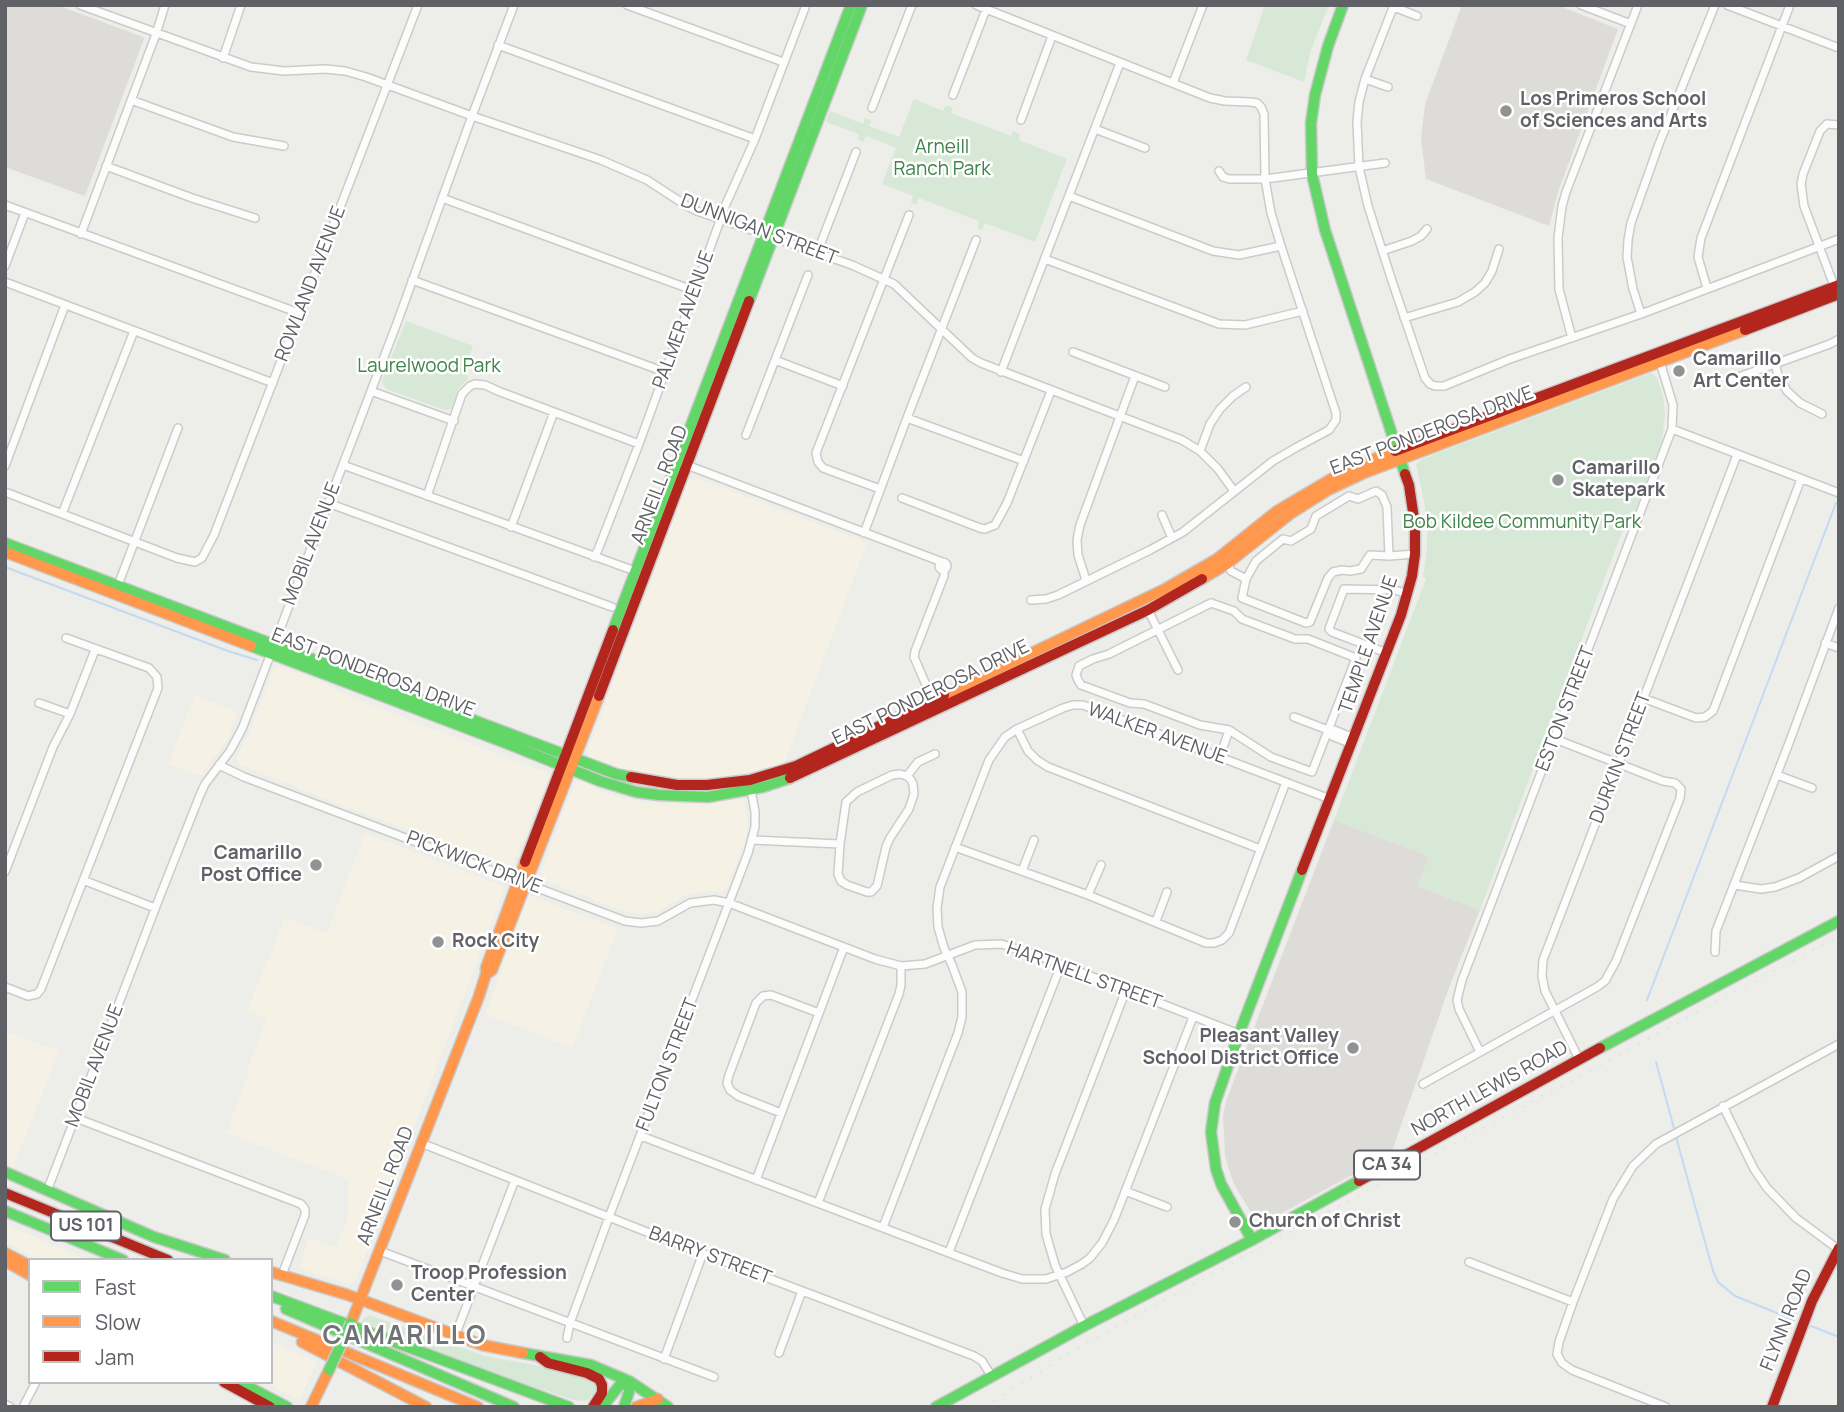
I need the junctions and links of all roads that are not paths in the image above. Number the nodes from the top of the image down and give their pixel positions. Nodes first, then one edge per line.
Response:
1 (80, 5) edge
2 (165, 5) edge
3 (241, 5) edge
4 (418, 5) edge
5 (514, 5) edge
6 (627, 5) edge
7 (806, 5) edge
8 (851, 5) edge
9 (862, 5) edge
10 (912, 5) edge
11 (976, 5) edge
12 (1203, 5) edge
13 (1343, 5) edge
14 (1581, 5) edge
15 (1638, 5) edge
16 (1714, 5) edge
17 (1727, 5) edge
18 (1790, 5) edge
19 (1394, 6) edge
20 (986, 7) edge
21 (1417, 16) dead end
22 (1631, 24) junction
23 (1782, 26) junction
24 (156, 34) junction
25 (1052, 36) junction
26 (498, 45) junction
27 (1839, 48) edge
28 (223, 58) junction
29 (783, 62) junction
30 (1120, 63) junction
31 (1365, 79) junction
32 (1173, 83) junction
33 (387, 85) junction
34 (1388, 87) dead end
35 (953, 94) dead end
36 (131, 100) junction
37 (872, 108) dead end
38 (472, 116) junction
39 (1021, 120) dead end
40 (1839, 125) edge
41 (1095, 129) junction
42 (755, 139) junction
43 (284, 146) dead end
44 (1145, 148) dead end
45 (856, 152) dead end
46 (1385, 163) dead end
47 (106, 166) junction
48 (1359, 167) junction
49 (1219, 171) dead end
50 (1312, 174) junction
51 (1265, 179) junction
52 (1069, 196) junction
53 (442, 198) junction
54 (5, 205) edge
55 (25, 213) junction
56 (909, 215) dead end
57 (255, 218) dead end
58 (720, 219) junction
59 (1427, 229) dead end
60 (81, 233) junction
61 (769, 235) junction
62 (1839, 239) edge
63 (976, 240) dead end
64 (1281, 246) junction
65 (1818, 246) junction
66 (1499, 249) dead end
67 (1382, 251) junction
68 (817, 253) junction
69 (1045, 260) junction
70 (5, 266) edge
71 (808, 275) dead end
72 (884, 279) junction
73 (412, 280) junction
74 (5, 282) edge
75 (1707, 288) junction
76 (695, 290) junction
77 (1837, 292) edge
78 (65, 305) junction
79 (1303, 311) junction
80 (299, 313) junction
81 (1641, 314) junction
82 (1405, 318) junction
83 (942, 328) junction
84 (134, 331) junction
85 (1572, 338) junction
86 (1839, 339) edge
87 (1073, 352) dead end
88 (1659, 357) junction
89 (775, 360) junction
90 (1775, 363) junction
91 (665, 372) junction
92 (1001, 372) junction
93 (1135, 376) junction
94 (1733, 379) dead end
95 (273, 383) junction
96 (843, 386) junction
97 (1165, 387) dead end
98 (1245, 387) dead end
99 (371, 391) junction
100 (1051, 391) junction
101 (554, 412) junction
102 (1822, 414) dead end
103 (906, 418) junction
104 (1120, 418) junction
105 (454, 421) junction
106 (178, 428) dead end
107 (1672, 429) junction
108 (746, 435) dead end
109 (639, 444) junction
110 (1200, 451) junction
111 (1737, 454) junction
112 (1400, 455) junction
113 (1024, 461) junction
114 (682, 463) junction
115 (342, 465) junction
116 (5, 466) edge
117 (1801, 479) junction
118 (880, 489) junction
119 (1234, 491) junction
120 (5, 492) edge
121 (1839, 494) edge
122 (427, 496) junction
123 (902, 498) dead end
124 (328, 503) junction
125 (62, 514) junction
126 (1162, 515) dead end
127 (511, 527) junction
128 (864, 533) junction
129 (1172, 537) junction
130 (134, 542) junction
131 (5, 543) edge
132 (5, 552) edge
133 (1415, 554) junction
134 (594, 556) junction
135 (1389, 556) junction
136 (1227, 564) junction
137 (635, 571) junction
138 (1246, 579) junction
139 (1086, 580) junction
140 (118, 585) junction
141 (1408, 594) junction
142 (1031, 600) dead end
143 (612, 607) dead end
144 (1839, 608) edge
145 (1148, 610) junction
146 (1157, 629) junction
147 (66, 638) dead end
148 (1825, 643) junction
149 (1839, 648) edge
150 (271, 649) junction
151 (95, 650) junction
152 (1387, 653) junction
153 (1178, 670) dead end
154 (1643, 698) junction
155 (933, 701) junction
156 (39, 703) dead end
157 (70, 714) junction
158 (1294, 717) dead end
159 (1017, 729) junction
160 (1229, 730) junction
161 (1328, 730) junction
162 (1555, 739) junction
163 (1353, 741) junction
164 (935, 754) dead end
165 (1220, 757) junction
166 (569, 762) junction
167 (1618, 764) junction
168 (219, 765) junction
169 (1777, 775) junction
170 (907, 776) junction
171 (1286, 782) junction
172 (707, 785) junction
173 (1812, 788) dead end
174 (751, 790) junction
175 (685, 796) junction
176 (1330, 799) junction
177 (752, 840) junction
178 (1034, 840) dead end
179 (840, 844) junction
180 (955, 847) junction
181 (1260, 849) junction
182 (1839, 856) edge
183 (8, 858) edge
184 (1101, 865) dead end
185 (1022, 870) junction
186 (5, 872) edge
187 (83, 880) junction
188 (522, 882) junction
189 (1734, 885) junction
190 (1167, 892) dead end
191 (1088, 895) junction
192 (729, 903) junction
193 (155, 908) junction
194 (1156, 921) junction
195 (1839, 921) edge
196 (844, 947) junction
197 (1715, 952) dead end
198 (947, 956) junction
199 (1061, 965) junction
200 (901, 966) junction
201 (5, 987) edge
202 (1126, 990) junction
203 (1554, 1011) junction
204 (819, 1013) junction
205 (1193, 1017) junction
206 (1240, 1034) junction
207 (1839, 1044) edge
208 (1480, 1052) junction
209 (1579, 1059) junction
210 (1423, 1084) dead end
211 (1723, 1106) junction
212 (781, 1113) junction
213 (76, 1118) junction
214 (641, 1136) junction
215 (421, 1143) junction
216 (5, 1172) edge
217 (515, 1180) junction
218 (756, 1180) junction
219 (47, 1191) junction
220 (1125, 1191) junction
221 (5, 1193) edge
222 (818, 1203) junction
223 (1167, 1208) dead end
224 (5, 1211) edge
225 (609, 1217) junction
226 (883, 1227) junction
227 (1252, 1240) junction
228 (1838, 1248) edge
229 (380, 1251) junction
230 (949, 1252) junction
231 (703, 1253) junction
232 (118, 1258) edge
233 (162, 1258) edge
234 (219, 1258) edge
235 (7, 1259) edge
236 (1469, 1262) dead end
237 (28, 1265) edge
238 (28, 1274) edge
239 (277, 1274) edge
240 (1059, 1275) junction
241 (473, 1286) junction
242 (802, 1291) junction
243 (273, 1297) edge
244 (361, 1299) junction
245 (1573, 1302) junction
246 (273, 1304) edge
247 (570, 1323) junction
248 (273, 1324) edge
249 (273, 1324) edge
250 (1084, 1326) junction
251 (455, 1336) junction
252 (567, 1338) dead end
253 (779, 1353) dead end
254 (540, 1357) junction
255 (664, 1359) junction
256 (714, 1377) dead end
257 (992, 1377) junction
258 (629, 1381) junction
259 (35, 1384) edge
260 (228, 1384) edge
261 (241, 1384) edge
262 (658, 1399) junction
263 (264, 1403) edge
264 (5, 1404) edge
265 (10, 1407) edge
266 (23, 1407) edge
267 (287, 1407) edge
268 (311, 1407) edge
269 (426, 1407) edge
270 (478, 1407) edge
271 (514, 1407) edge
272 (569, 1407) edge
273 (595, 1407) edge
274 (624, 1407) edge
275 (636, 1407) edge
276 (668, 1407) edge
277 (936, 1407) edge
278 (1666, 1407) edge
279 (1772, 1407) edge

1 - 24 street, DUNNIGAN STREET
2 - 24 street
3 - 28 street
4 - 33 street, ROWLAND AVENUE
5 - 26 street, MOBIL AVENUE
6 - 29 street
7 - 29 street, PALMER AVENUE
8 - 61 main road, ARNEILL ROAD
9 - 61 main road, ARNEILL ROAD
10 - 37 street
11 - 20 street
12 - 32 street
13 - 50 main road, TEMPLE AVENUE
14 - 22 street
15 - 22 street
16 - 81 street
17 - 23 street
18 - 23 street
19 - 21 street
19 - 31 street
20 - 25 street
20 - 35 street
22 - 85 street
23 - 27 street
23 - 75 street
24 - 28 street, DUNNIGAN STREET
24 - 36 street
25 - 30 street
25 - 39 street
26 - 38 street, MOBIL AVENUE
26 - 42 street
28 - 33 street, DUNNIGAN STREET
29 - 42 street, PALMER AVENUE
30 - 32 street
30 - 41 street
31 - 34 street
31 - 48 street
32 - 51 street
33 - 38 street, DUNNIGAN STREET
33 - 80 street, ROWLAND AVENUE
36 - 43 street
36 - 47 street
38 - 53 street, MOBIL AVENUE
38 - 58 street, DUNNIGAN STREET
40 - 65 street
41 - 44 street
41 - 52 street
42 - 58 street, PALMER AVENUE
45 - 68 street
46 - 48 street
47 - 57 street
47 - 60 street
48 - 50 street
48 - 67 street
49 - 51 street
50 - 51 street
50 - 112 main road, TEMPLE AVENUE
51 - 64 street
52 - 64 street
52 - 69 street
53 - 73 street, MOBIL AVENUE
53 - 76 street
54 - 55 street
55 - 60 street
55 - 70 street
56 - 72 street
58 - 61 street, DUNNIGAN STREET
58 - 76 street, PALMER AVENUE
59 - 67 street
60 - 80 street
61 - 68 street, DUNNIGAN STREET
61 - 114 main road, ARNEILL ROAD
62 - 65 street
63 - 83 street
64 - 79 street
65 - 75 street
65 - 77 street
66 - 82 street
67 - 82 street
68 - 72 street, DUNNIGAN STREET
69 - 79 street
69 - 92 street
71 - 89 street
72 - 83 street, DUNNIGAN STREET
72 - 96 street
73 - 91 street
73 - 99 street, MOBIL AVENUE
74 - 78 street
75 - 81 street
76 - 91 street, PALMER AVENUE
77 - 88 main road, EAST PONDEROSA DRIVE
78 - 84 street
78 - 116 street
79 - 119 street
80 - 95 street, ROWLAND AVENUE
81 - 85 street
82 - 85 street
83 - 92 street, DUNNIGAN STREET
83 - 103 street
84 - 95 street
84 - 125 street
86 - 90 street
87 - 93 street
88 - 107 street, ESTON STREET
88 - 112 main road, EAST PONDEROSA DRIVE
89 - 96 street
89 - 108 street
90 - 94 street
90 - 102 street
91 - 109 street, PALMER AVENUE
92 - 100 street, DUNNIGAN STREET
93 - 97 street
93 - 104 street
95 - 130 street, ROWLAND AVENUE
96 - 118 street
98 - 110 street
99 - 105 street
99 - 115 street, MOBIL AVENUE
100 - 104 street, DUNNIGAN STREET
100 - 113 street
101 - 105 street
101 - 109 street
101 - 127 street
103 - 113 street
103 - 118 street
104 - 110 street, DUNNIGAN STREET
104 - 139 street
105 - 122 street
106 - 130 street
107 - 111 street
107 - 162 street, ESTON STREET
109 - 134 street, PALMER AVENUE
110 - 119 street, DUNNIGAN STREET
111 - 117 street
111 - 154 street, DURKIN STREET
112 - 133 main road, TEMPLE AVENUE
112 - 136 main road, EAST PONDEROSA DRIVE
112 - 155 main road, EAST PONDEROSA DRIVE
113 - 123 street
114 - 128 street
114 - 137 main road, ARNEILL ROAD
114 - 166 main road, ARNEILL ROAD
115 - 122 street
115 - 124 street, MOBIL AVENUE
117 - 121 street
117 - 154 street
118 - 128 street
119 - 129 street
120 - 125 street
122 - 127 street
124 - 143 street
124 - 150 street, MOBIL AVENUE
125 - 130 street
126 - 129 street
127 - 134 street
128 - 155 street
129 - 139 street
130 - 140 street
131 - 140 main road, EAST PONDEROSA DRIVE
132 - 150 main road, EAST PONDEROSA DRIVE
133 - 135 street
133 - 141 main road, TEMPLE AVENUE
134 - 137 street
135 - 138 street
135 - 138 street
136 - 138 street
136 - 145 main road, EAST PONDEROSA DRIVE
137 - 166 main road, ARNEILL ROAD
139 - 142 street
140 - 150 main road, EAST PONDEROSA DRIVE
141 - 152 main road, TEMPLE AVENUE
141 - 152 street
144 - 148 street
145 - 146 street
145 - 174 main road, EAST PONDEROSA DRIVE
146 - 153 street
146 - 160 street
146 - 161 street
147 - 151 street
148 - 149 street
148 - 169 street
150 - 166 main road, EAST PONDEROSA DRIVE
150 - 168 street, MOBIL AVENUE
151 - 157 street
151 - 187 street
152 - 163 main road, TEMPLE AVENUE
154 - 167 street, DURKIN STREET
155 - 172 main road, EAST PONDEROSA DRIVE
156 - 157 street
157 - 183 street
158 - 161 street
159 - 165 street, WALKER AVENUE
159 - 180 street, WALKER AVENUE
159 - 181 street
160 - 161 street
160 - 165 street
161 - 163 street
162 - 167 street
162 - 208 street, ESTON STREET
163 - 176 main road, TEMPLE AVENUE
164 - 170 street
165 - 171 street, WALKER AVENUE
166 - 172 main road, EAST PONDEROSA DRIVE
166 - 175 main road, EAST PONDEROSA DRIVE
166 - 188 main road, ARNEILL ROAD
167 - 203 street, DURKIN STREET
167 - 203 street
168 - 188 street, PICKWICK DRIVE
168 - 193 street, MOBIL AVENUE
169 - 173 street
169 - 189 street
170 - 179 street
170 - 179 street
171 - 176 street, WALKER AVENUE
171 - 181 street
172 - 175 main road
174 - 175 main road, EAST PONDEROSA DRIVE
174 - 177 street, FULTON STREET
176 - 206 main road, TEMPLE AVENUE
177 - 179 street
177 - 192 street, FULTON STREET
178 - 185 street
180 - 185 street
180 - 198 street, WALKER AVENUE
181 - 194 street
182 - 189 street
183 - 186 street
184 - 191 street
185 - 191 street
187 - 193 street
187 - 201 street
188 - 192 street, PICKWICK DRIVE
188 - 215 main road, ARNEILL ROAD
189 - 197 street
190 - 194 street
191 - 194 street
192 - 196 street, HARTNELL STREET
192 - 214 street, FULTON STREET
193 - 213 street, MOBIL AVENUE
195 - 209 main road, NORTH LEWIS ROAD / CA 34
196 - 200 street, HARTNELL STREET
196 - 204 street
198 - 199 street, HARTNELL STREET
198 - 200 street, HARTNELL STREET
198 - 226 street, WALKER AVENUE
199 - 202 street, HARTNELL STREET
199 - 230 street
200 - 222 street
202 - 205 street, HARTNELL STREET
202 - 240 street
203 - 208 street
203 - 209 street, DURKIN STREET
204 - 212 street
204 - 212 street
205 - 206 street, HARTNELL STREET
205 - 220 street
206 - 227 main road, TEMPLE AVENUE
207 - 211 street
208 - 210 street
209 - 227 main road, NORTH LEWIS ROAD / CA 34
211 - 228 street
211 - 245 street
212 - 218 street
213 - 219 street, MOBIL AVENUE
213 - 239 street
214 - 218 street
214 - 225 street, FULTON STREET
215 - 217 street, BARRY STREET
215 - 229 main road, ARNEILL ROAD
216 - 219 main road
217 - 225 street, BARRY STREET
217 - 241 street
218 - 222 street
219 - 234 main road
220 - 223 street
220 - 240 street
221 - 233 main road, US 101
222 - 226 street
224 - 232 main road, US 101
225 - 231 street, BARRY STREET
225 - 247 street, FULTON STREET
226 - 230 street
227 - 250 main road, NORTH LEWIS ROAD / CA 34
228 - 279 main road, FLYNN ROAD
229 - 241 street
229 - 244 main road, ARNEILL ROAD
230 - 240 street
231 - 242 street, BARRY STREET
231 - 255 street
235 - 237 main road
235 - 238 main road
236 - 245 street
239 - 244 main road
240 - 250 street
241 - 247 street
241 - 251 street
242 - 253 street
242 - 257 street, BARRY STREET
243 - 272 main road
244 - 251 main road
244 - 268 main road, ARNEILL ROAD, bridge
245 - 278 street
246 - 271 main road
247 - 252 street, FULTON STREET
247 - 255 street
248 - 269 main road
249 - 270 main road
250 - 257 main road, NORTH LEWIS ROAD / CA 34
251 - 254 main road
254 - 258 main road
254 - 273 main road
255 - 256 street
257 - 277 main road, NORTH LEWIS ROAD / CA 34
258 - 262 main road
258 - 273 main road
258 - 274 main road
259 - 266 street
260 - 263 main road
261 - 263 main road
262 - 275 main road
262 - 276 main road
263 - 267 main road
264 - 265 street

